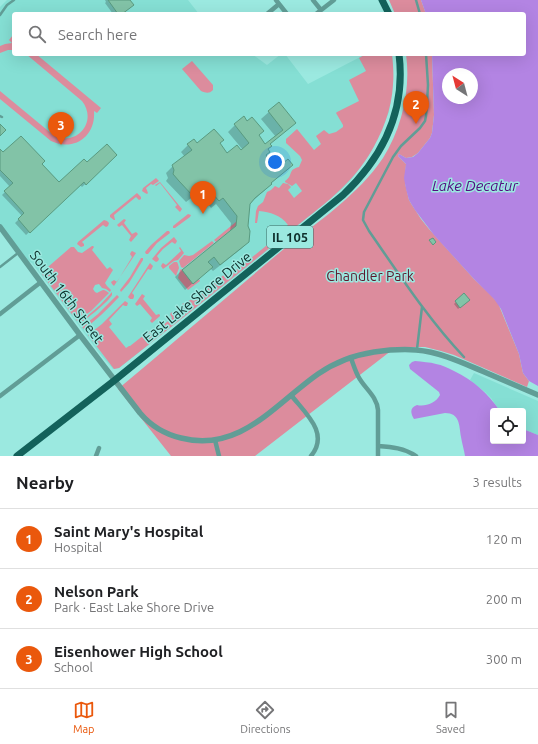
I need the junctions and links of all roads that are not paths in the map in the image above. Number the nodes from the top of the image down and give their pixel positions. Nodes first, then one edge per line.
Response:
1 (14, 0) edge
2 (313, 0) edge
3 (334, 0) edge
4 (382, 0) edge
5 (416, 0) edge
6 (278, 2) edge
7 (321, 10) junction
8 (269, 12) edge
9 (286, 12) edge
10 (318, 12) edge
11 (387, 12) edge
12 (419, 12) edge
13 (0, 15) edge
14 (399, 56) edge
15 (426, 56) edge
16 (0, 228) edge
17 (18, 252) junction
18 (0, 267) edge
19 (40, 282) junction
20 (422, 306) junction
21 (0, 314) edge
22 (80, 335) junction
23 (417, 350) junction
24 (464, 357) dead end
25 (350, 358) junction
26 (115, 380) junction
27 (291, 395) junction
28 (538, 395) edge
29 (0, 396) edge
30 (215, 440) junction
31 (378, 446) junction
32 (99, 448) dead end
33 (17, 456) edge
34 (96, 456) edge
35 (219, 456) edge
36 (311, 456) edge
37 (378, 456) edge
38 (416, 456) edge

1 - 13 lane
2 - 7 street
3 - 7 street
4 - 11 main road
5 - 12 lane
6 - 8 street
6 - 9 street
7 - 10 street
14 - 26 main road, East Lake Shore Drive / IL 105
15 - 20 lane
16 - 17 street, South 16th Street
17 - 18 lane
17 - 19 street, South 16th Street
19 - 21 street
19 - 22 street, South 16th Street
20 - 23 lane
20 - 24 lane
22 - 26 street, South 16th Street
22 - 29 street
23 - 25 street, South 16th Street
23 - 28 street, South 16th Street
25 - 27 street, South 16th Street
25 - 31 street
26 - 30 street, South 16th Street
26 - 33 main road, East Lake Shore Drive / IL 105
27 - 30 street, South 16th Street
27 - 36 street
30 - 35 street
31 - 37 street
31 - 38 street
32 - 34 street

